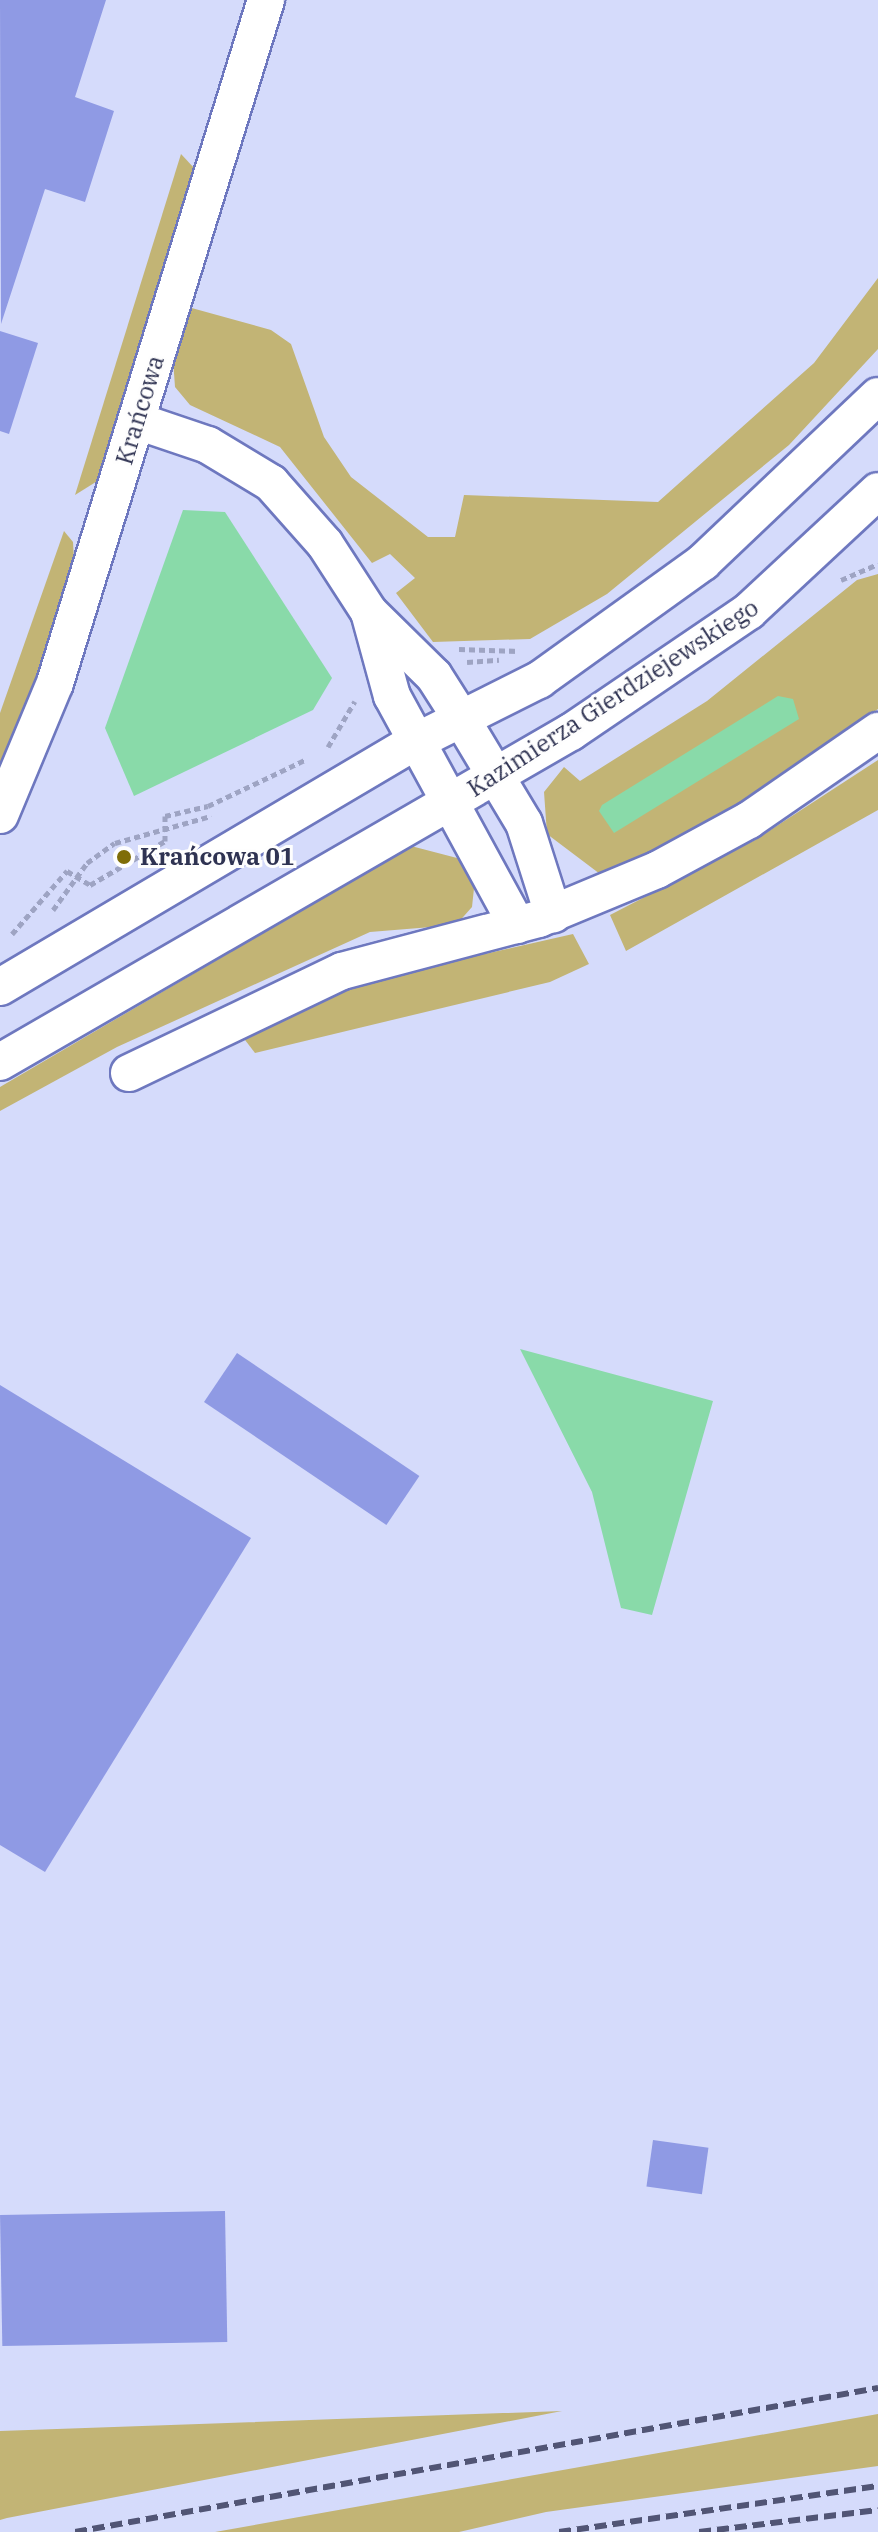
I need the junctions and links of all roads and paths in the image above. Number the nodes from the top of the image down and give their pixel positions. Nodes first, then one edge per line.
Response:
1 (266, 0) edge
2 (878, 396) edge
3 (137, 421) junction
4 (878, 491) edge
5 (369, 612) junction
6 (450, 651) dead end
7 (523, 654) dead end
8 (507, 665) dead end
9 (450, 670) dead end
10 (358, 694) dead end
11 (462, 720) junction
12 (878, 731) edge
13 (415, 742) junction
14 (497, 776) junction
15 (450, 804) junction
16 (238, 805) dead end
17 (0, 815) edge
18 (165, 826) junction
19 (76, 876) junction
20 (553, 914) junction
21 (49, 915) dead end
22 (517, 925) junction
23 (24, 939) dead end
24 (0, 942) edge
25 (12, 947) dead end
26 (0, 987) edge
27 (0, 1062) edge
28 (129, 1073) dead end

1 - 3 street, Krańcowa
2 - 11 street
3 - 5 street
3 - 17 street, Krańcowa
4 - 14 street, Kazimierza Gierdziejewskiego
5 - 11 street
5 - 13 street
6 - 7 path
8 - 9 path
10 - 18 path
11 - 13 street
11 - 14 street
12 - 20 street
13 - 15 street
13 - 26 street
14 - 15 street, Kazimierza Gierdziejewskiego
14 - 20 street
15 - 22 street
15 - 27 street, Kazimierza Gierdziejewskiego
16 - 18 path
18 - 19 path
18 - 19 path
19 - 21 path
19 - 24 path
20 - 22 street
22 - 28 street
23 - 25 path

